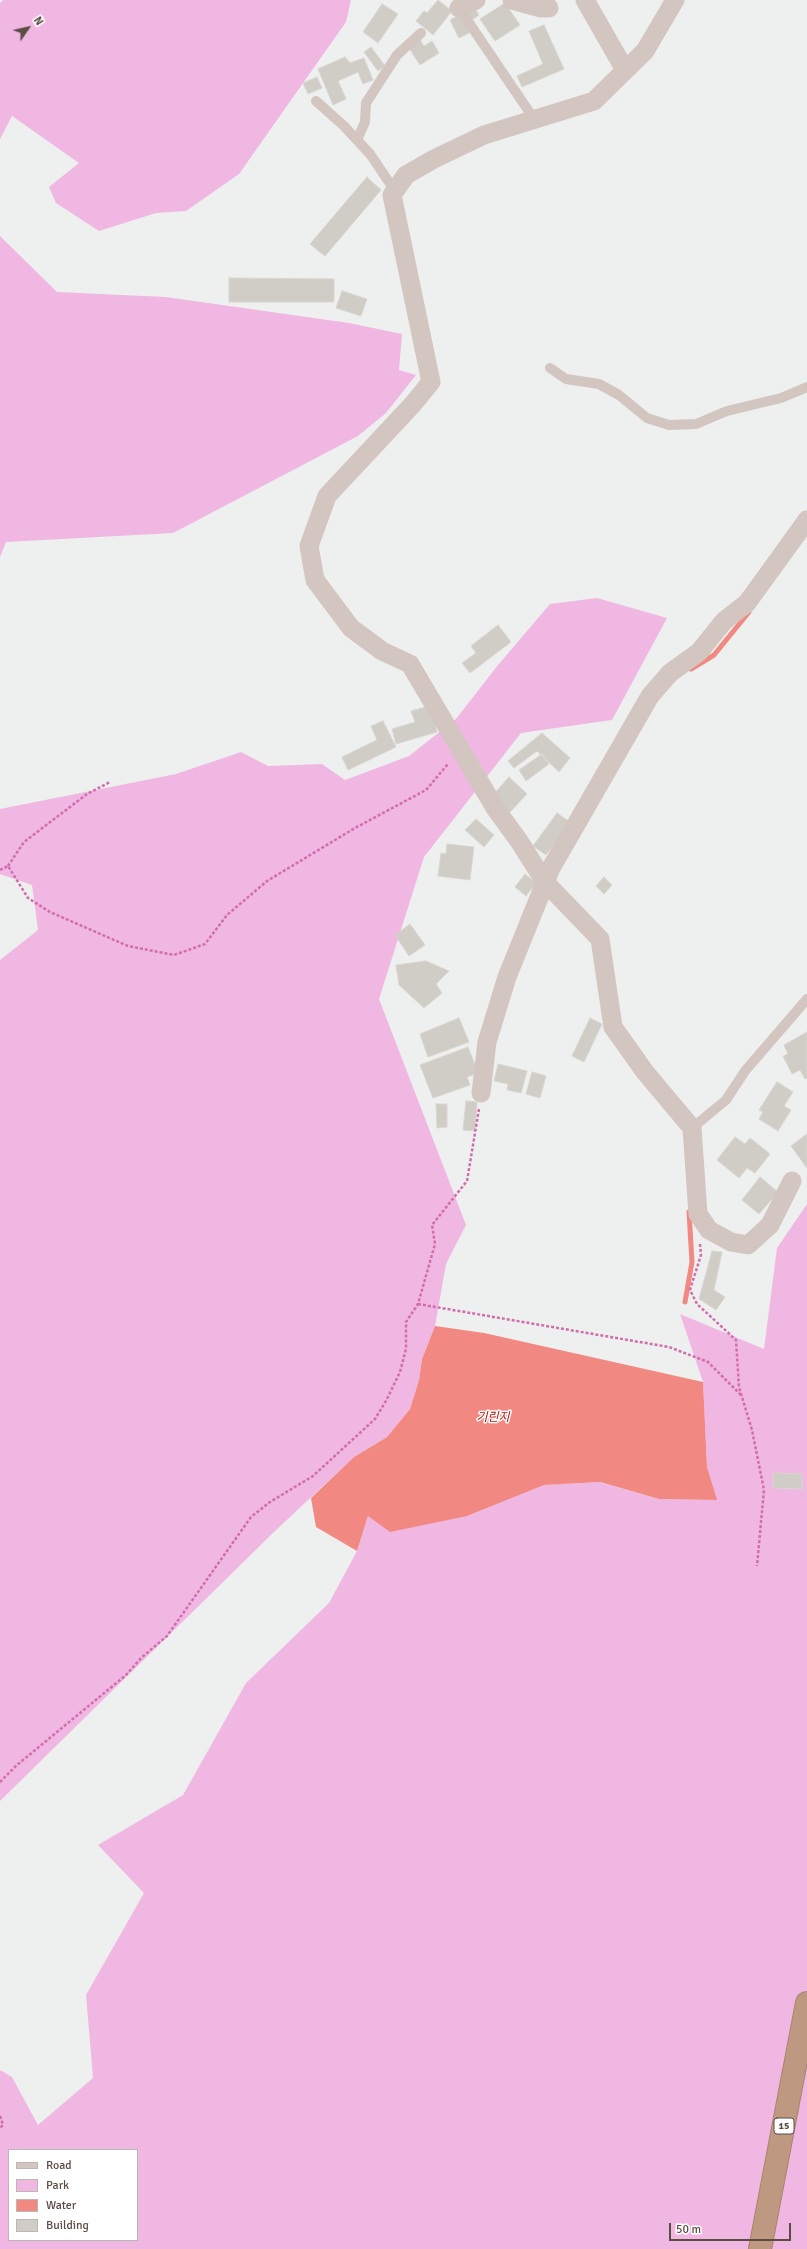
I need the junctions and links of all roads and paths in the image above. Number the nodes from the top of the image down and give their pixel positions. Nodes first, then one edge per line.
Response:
1 (512, 0) edge
2 (585, 0) edge
3 (675, 0) edge
4 (464, 3) edge
5 (549, 8) dead end
6 (420, 33) dead end
7 (625, 70) junction
8 (316, 101) dead end
9 (534, 119) junction
10 (357, 140) junction
11 (395, 191) junction
12 (550, 368) dead end
13 (807, 387) edge
14 (807, 520) edge
15 (461, 750) junction
16 (110, 782) dead end
17 (8, 866) junction
18 (0, 870) edge
19 (545, 882) junction
20 (807, 999) edge
21 (481, 1093) joint
22 (692, 1128) junction
23 (792, 1181) dead end
24 (698, 1214) junction
25 (418, 1304) junction
26 (741, 1395) junction
27 (757, 1566) dead end
28 (0, 1782) edge
29 (807, 2003) edge
30 (0, 2116) edge
31 (0, 2128) edge
32 (760, 2249) edge

1 - 5 street
2 - 7 street
3 - 7 street
4 - 9 lane
6 - 10 lane
7 - 9 street
8 - 10 lane
9 - 11 street
10 - 11 lane
11 - 15 street
12 - 13 lane
14 - 19 street
15 - 17 path
15 - 19 street
16 - 17 path
17 - 18 path
19 - 21 street
19 - 22 street
20 - 22 lane
21 - 25 path
22 - 24 street
23 - 24 street
24 - 26 path
25 - 26 path
25 - 28 path
26 - 27 path
29 - 32 highway, 15
30 - 31 path

